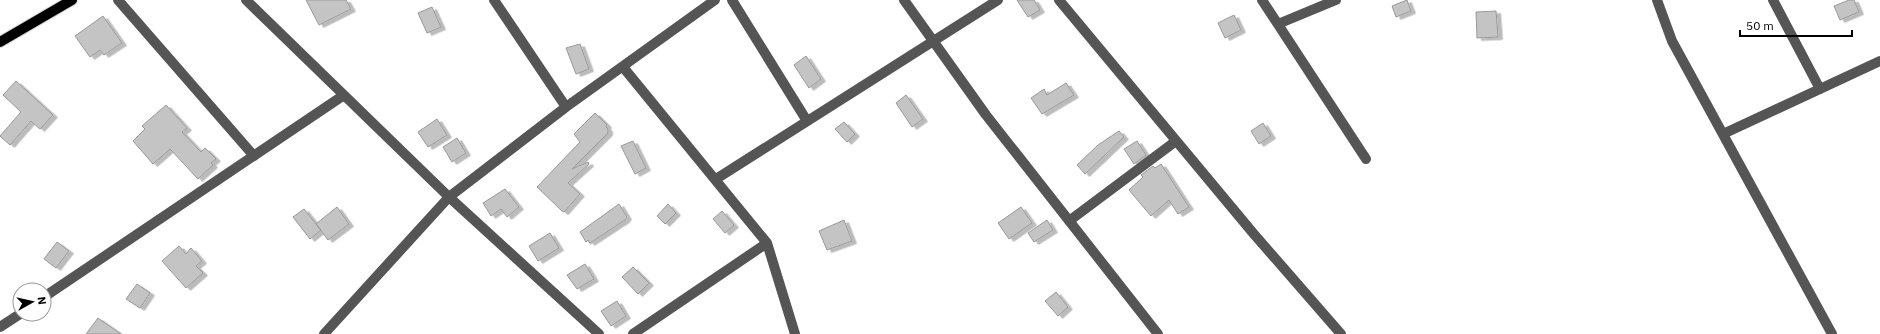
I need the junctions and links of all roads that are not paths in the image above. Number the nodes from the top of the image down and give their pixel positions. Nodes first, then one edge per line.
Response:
1 (72, 0) edge
2 (118, 0) edge
3 (246, 0) edge
4 (494, 0) edge
5 (715, 0) edge
6 (732, 0) edge
7 (904, 0) edge
8 (998, 0) edge
9 (1059, 0) edge
10 (1262, 0) edge
11 (1336, 0) edge
12 (1657, 0) edge
13 (1773, 0) edge
14 (1278, 24) junction
15 (932, 41) junction
16 (0, 42) edge
17 (1880, 61) edge
18 (623, 66) junction
19 (1820, 89) junction
20 (344, 95) junction
21 (566, 107) junction
22 (807, 121) junction
23 (1723, 134) junction
24 (1176, 141) junction
25 (254, 156) junction
26 (1366, 159) dead end
27 (716, 179) junction
28 (450, 197) junction
29 (1069, 221) junction
30 (767, 243) junction
31 (52, 293) edge
32 (12, 319) edge
33 (0, 327) edge
34 (324, 334) edge
35 (599, 334) edge
36 (633, 334) edge
37 (796, 334) edge
38 (1158, 334) edge
39 (1341, 334) edge
40 (1832, 334) edge

1 - 16 main road
2 - 25 street
3 - 20 street
4 - 21 street
5 - 18 street
6 - 22 street
7 - 15 street
8 - 15 street
9 - 24 street
10 - 14 street
11 - 14 street
12 - 23 street
13 - 19 street
14 - 26 street
15 - 22 street
15 - 29 street
17 - 19 street
18 - 21 street
18 - 27 street
19 - 23 street
20 - 25 street
20 - 28 street
21 - 28 street
22 - 27 street
23 - 40 street
24 - 29 street
24 - 39 street
25 - 31 street
27 - 30 street
28 - 34 street
28 - 35 street
29 - 38 street
30 - 36 street
30 - 37 street
32 - 33 street

